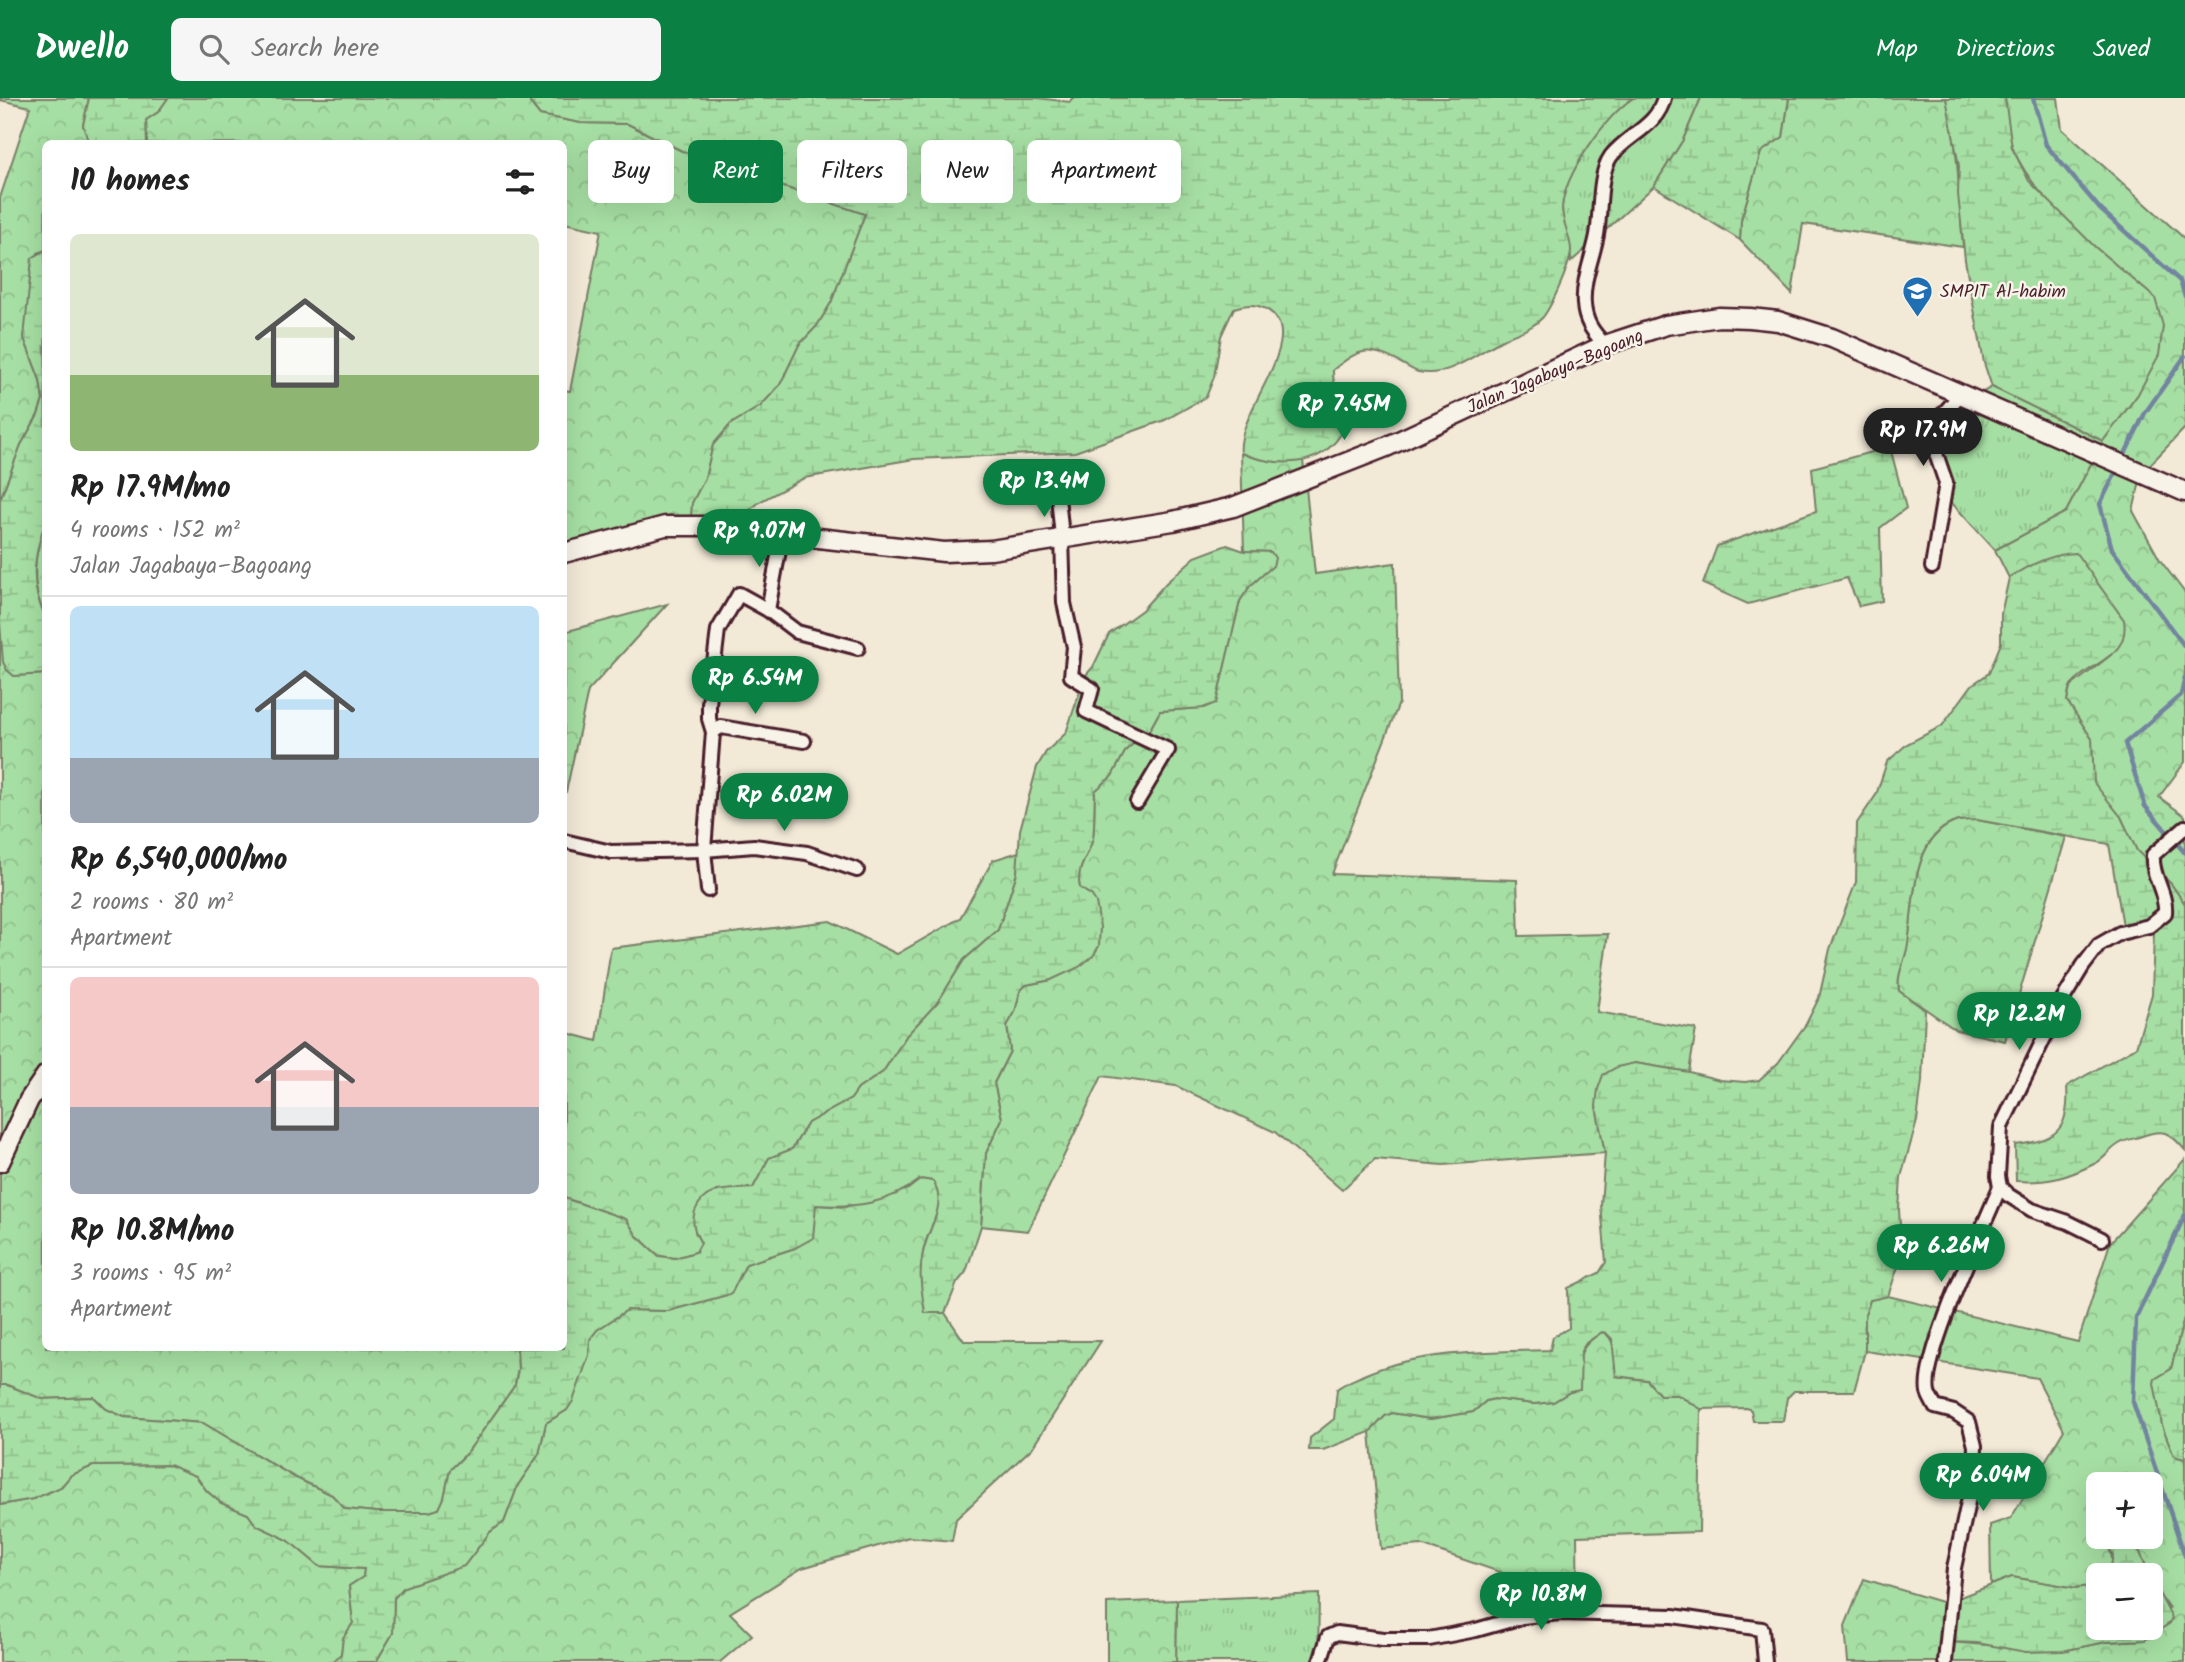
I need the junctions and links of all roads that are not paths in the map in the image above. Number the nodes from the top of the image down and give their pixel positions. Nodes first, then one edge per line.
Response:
1 (1664, 98) edge
2 (1605, 345) junction
3 (1961, 395) junction
4 (2185, 492) edge
5 (1059, 496) dead end
6 (782, 534) junction
7 (1062, 537) junction
8 (567, 552) edge
9 (1932, 567) dead end
10 (768, 610) junction
11 (858, 648) dead end
12 (713, 732) junction
13 (804, 741) dead end
14 (1137, 802) dead end
15 (2184, 827) edge
16 (567, 842) edge
17 (704, 850) junction
18 (857, 870) dead end
19 (708, 890) dead end
20 (42, 1081) edge
21 (0, 1162) edge
22 (2000, 1187) junction
23 (2102, 1239) dead end
24 (1320, 1662) edge
25 (1765, 1662) edge
26 (1945, 1662) edge

1 - 2 street
2 - 3 street, Jalan Jagabaya–Bagoang
2 - 7 street, Jalan Jagabaya–Bagoang
3 - 4 street, Jalan Jagabaya–Bagoang
3 - 9 street
5 - 7 street
6 - 7 street, Jalan Jagabaya–Bagoang
6 - 8 street, Jalan Jagabaya–Bagoang
6 - 10 street
7 - 14 street
10 - 11 street
10 - 12 street
12 - 13 street
12 - 17 street
15 - 22 street
16 - 17 street
17 - 18 street
17 - 19 street
20 - 21 street
22 - 23 street
22 - 26 street
24 - 25 street

